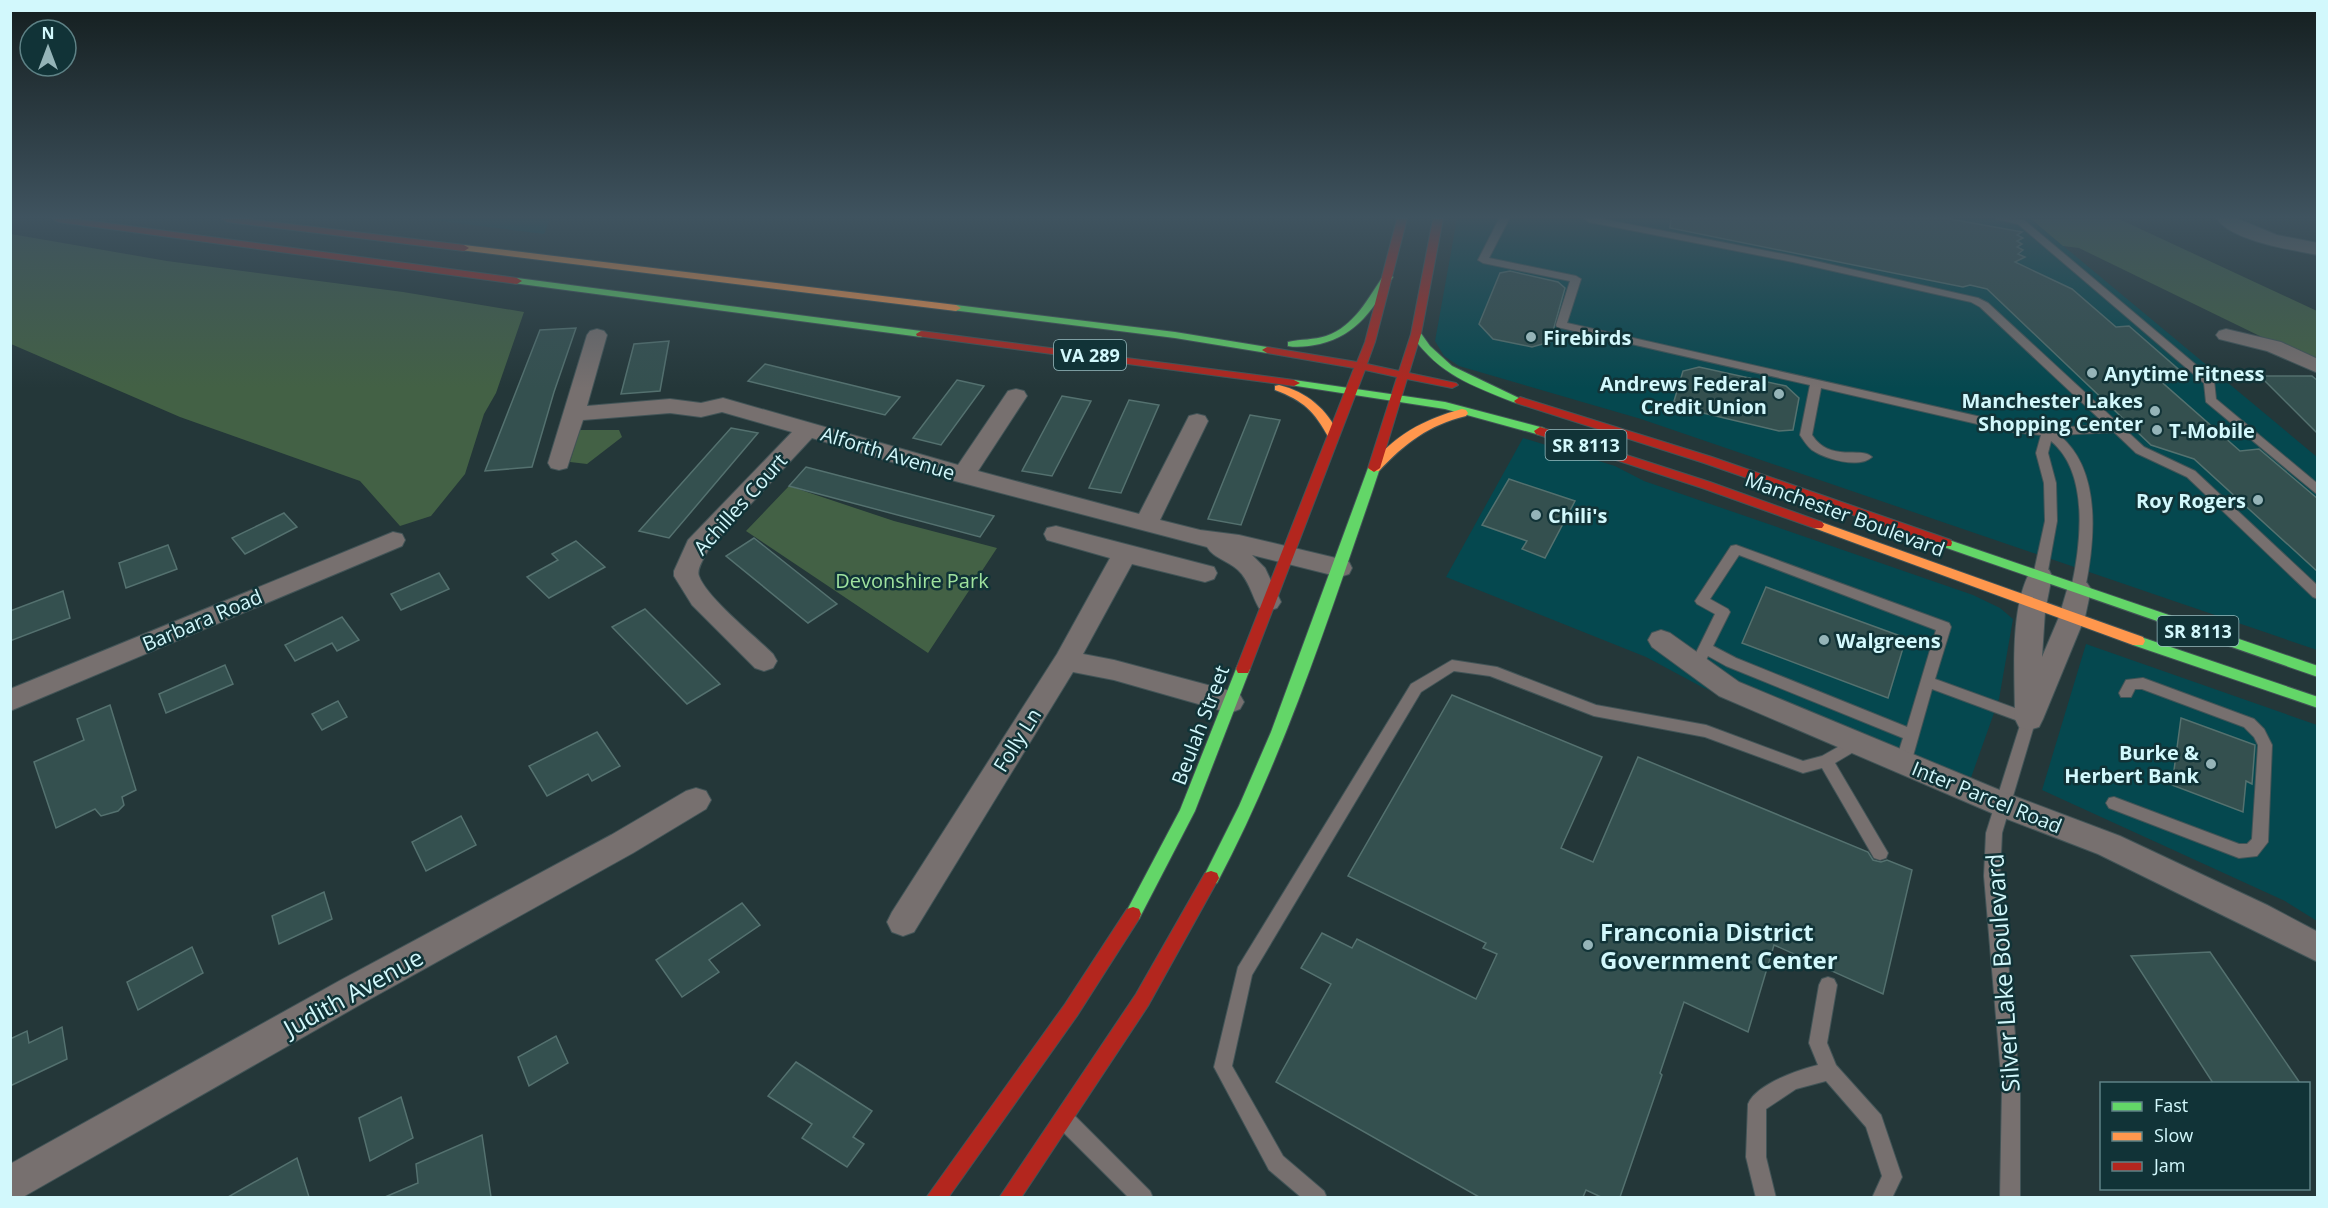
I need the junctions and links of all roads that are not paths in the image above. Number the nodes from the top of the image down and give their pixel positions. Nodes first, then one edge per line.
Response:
1 (473, 275) edge
2 (688, 275) edge
3 (1427, 275) edge
4 (1558, 275) edge
5 (1865, 275) edge
6 (2084, 275) edge
7 (1389, 277) joint
8 (1416, 334) junction
9 (597, 335) dead end
10 (1175, 335) junction
11 (2226, 335) dead end
12 (1361, 366) junction
13 (2318, 367) edge
14 (1405, 375) junction
15 (1247, 376) junction
16 (1815, 383) junction
17 (1352, 391) junction
18 (1016, 396) dead end
19 (1398, 398) junction
20 (1517, 400) junction
21 (1471, 411) junction
22 (574, 414) junction
23 (1197, 422) dead end
24 (2117, 428) junction
25 (808, 429) junction
26 (2048, 432) junction
27 (1333, 435) junction
28 (1866, 457) dead end
29 (559, 463) dead end
30 (1375, 468) junction
31 (963, 476) junction
32 (2318, 490) edge
33 (1146, 524) junction
34 (1056, 534) dead end
35 (1200, 538) junction
36 (393, 540) dead end
37 (1125, 554) junction
38 (1287, 555) junction
39 (1340, 568) junction
40 (1205, 573) dead end
41 (2040, 576) junction
42 (2078, 589) junction
43 (2318, 594) edge
44 (2032, 601) junction
45 (1268, 602) junction
46 (2072, 617) junction
47 (1661, 640) dead end
48 (1701, 657) junction
49 (764, 661) dead end
50 (1066, 661) junction
51 (2318, 672) edge
52 (1928, 682) junction
53 (2126, 693) dead end
54 (10, 700) edge
55 (1230, 702) junction
56 (2318, 703) edge
57 (2029, 718) junction
58 (1911, 735) junction
59 (1857, 743) junction
60 (1826, 761) junction
61 (1903, 763) junction
62 (696, 800) dead end
63 (2114, 803) dead end
64 (2004, 805) junction
65 (1880, 853) dead end
66 (903, 922) dead end
67 (2318, 948) edge
68 (1828, 984) dead end
69 (1829, 1071) junction
70 (1064, 1118) junction
71 (10, 1184) edge
72 (936, 1197) edge
73 (1009, 1197) edge
74 (1143, 1197) edge
75 (1317, 1197) edge
76 (1766, 1197) edge
77 (1882, 1197) edge
78 (2010, 1197) edge

1 - 15 main road, VA 289
2 - 10 main road, VA 289
3 - 8 main road
4 - 16 lane
5 - 24 lane
6 - 32 lane
7 - 10 main road
7 - 12 main road, Beulah Street
8 - 14 main road
8 - 20 main road
9 - 22 street
10 - 12 main road, VA 289
11 - 13 street
12 - 14 main road, Manchester Boulevard / SR 8113
12 - 17 main road, Beulah Street
14 - 19 main road
14 - 20 main road, Manchester Boulevard / SR 8113
15 - 17 main road, VA 289
15 - 27 main road
16 - 26 lane
16 - 28 lane
17 - 19 main road, Manchester Boulevard / SR 8113
17 - 27 main road, Beulah Street
18 - 31 street
19 - 21 main road, Manchester Boulevard / SR 8113
19 - 30 main road
20 - 41 main road, Manchester Boulevard / SR 8113
21 - 30 main road
21 - 44 main road, Manchester Boulevard / SR 8113
22 - 25 street, Alforth Avenue
22 - 29 street
23 - 33 street
24 - 26 lane
24 - 43 lane
25 - 31 street, Alforth Avenue
25 - 49 street, Achilles Court
26 - 41 lane
26 - 42 lane
27 - 38 main road, Beulah Street
30 - 39 main road
31 - 33 street, Alforth Avenue
33 - 35 street, Alforth Avenue
34 - 37 street
35 - 38 street, Alforth Avenue
35 - 45 street, Alforth Avenue
36 - 54 street, Barbara Road
37 - 40 street
37 - 50 street, Folly Ln
38 - 39 street, Alforth Avenue
38 - 45 main road, Beulah Street
39 - 70 main road
41 - 42 main road, Manchester Boulevard / SR 8113
41 - 44 street, Silver Lake Boulevard
42 - 46 street, Silver Lake Boulevard
42 - 51 main road, Manchester Boulevard / SR 8113
44 - 46 main road, Manchester Boulevard / SR 8113
44 - 57 street, Silver Lake Boulevard
45 - 55 main road, Beulah Street
46 - 56 main road, Manchester Boulevard / SR 8113
46 - 57 street, Silver Lake Boulevard
47 - 48 street, Inter Parcel Road
48 - 52 lane
48 - 58 lane
48 - 59 street, Inter Parcel Road
50 - 55 street
50 - 66 street, Folly Ln
52 - 57 lane
52 - 58 lane
53 - 63 lane
55 - 72 main road, Beulah Street
57 - 64 lane, Silver Lake Boulevard
58 - 61 lane
59 - 60 lane
59 - 61 street, Inter Parcel Road
60 - 65 lane
60 - 75 lane
61 - 64 street, Inter Parcel Road
62 - 71 street, Judith Avenue
64 - 67 street, Inter Parcel Road
64 - 78 lane, Silver Lake Boulevard
68 - 69 lane
69 - 76 lane
69 - 77 lane
70 - 73 main road
70 - 74 lane

